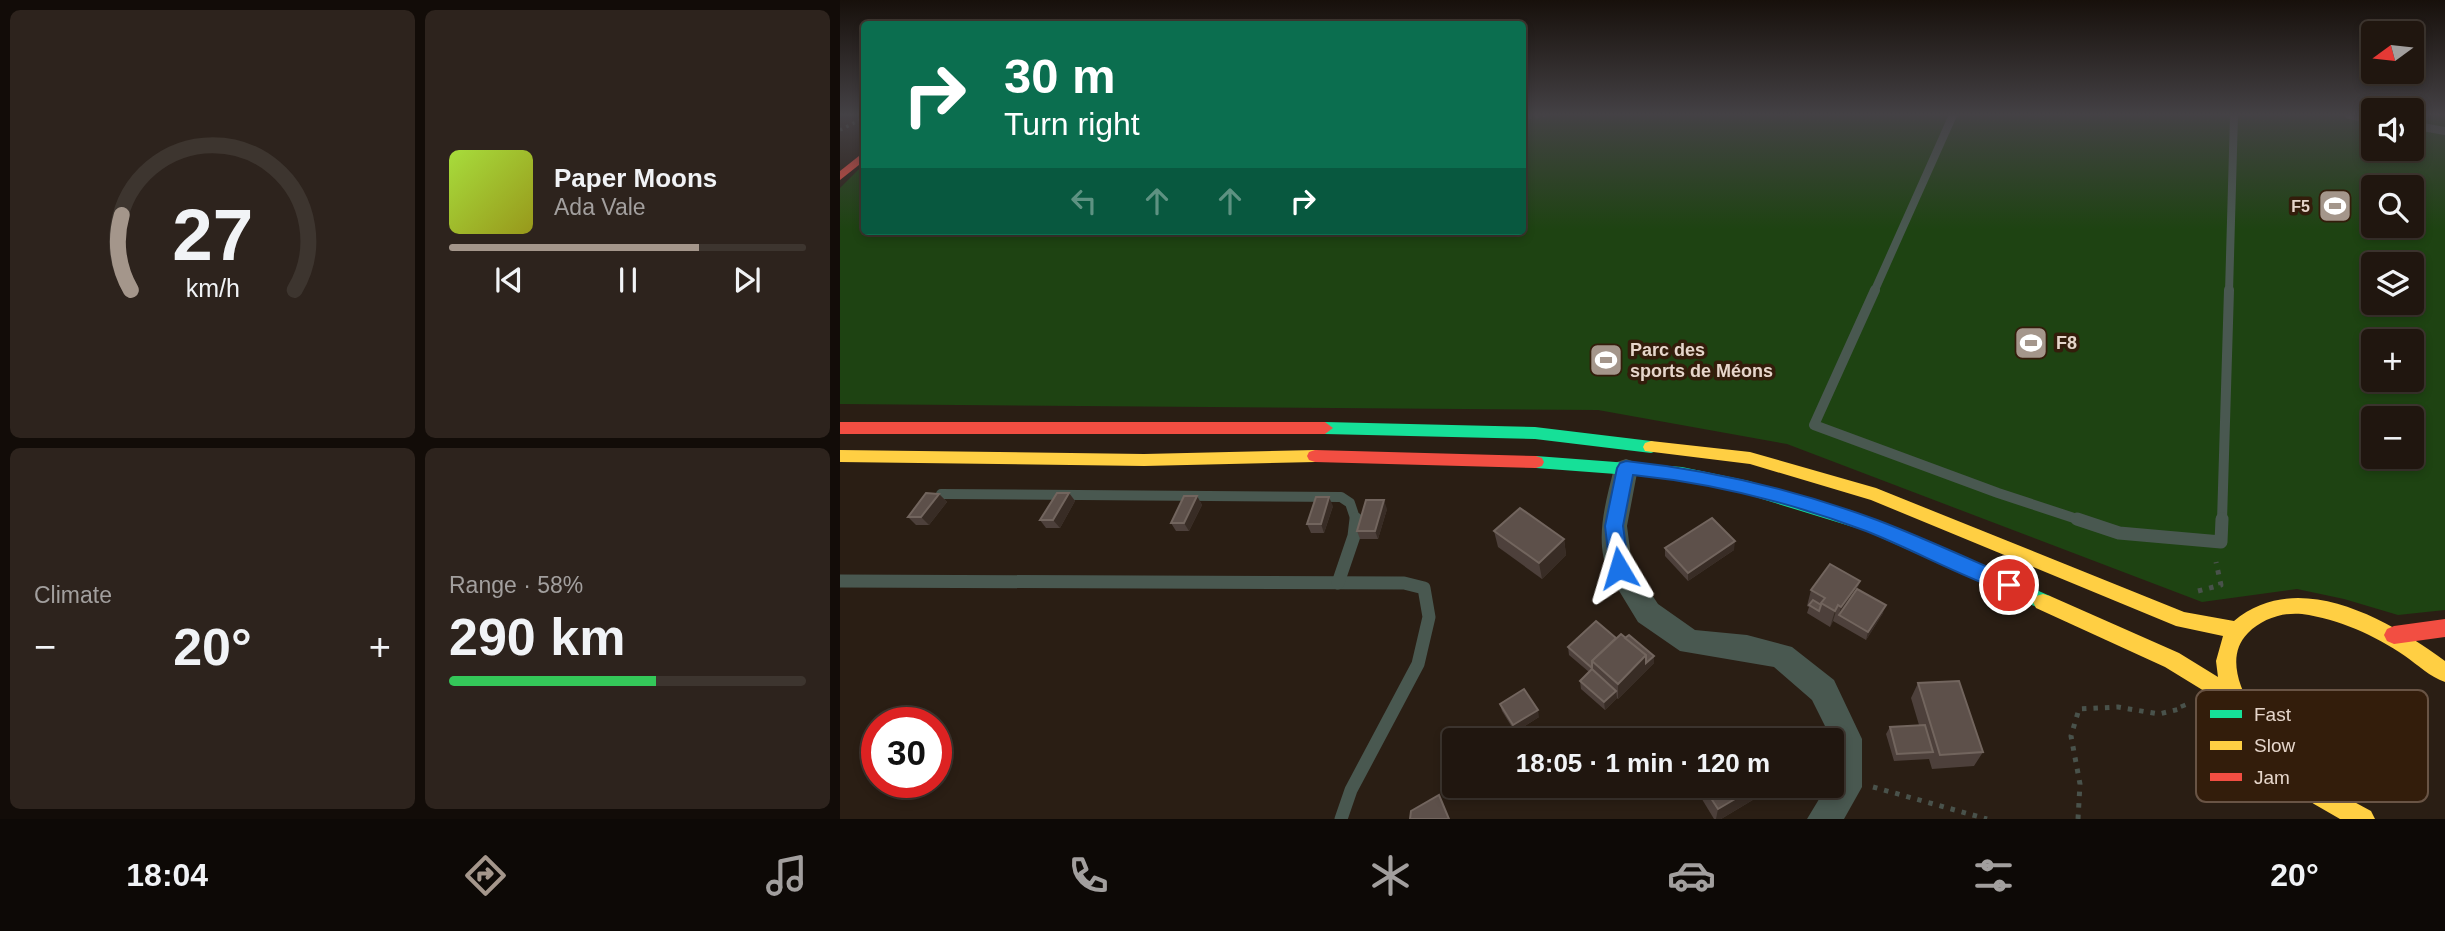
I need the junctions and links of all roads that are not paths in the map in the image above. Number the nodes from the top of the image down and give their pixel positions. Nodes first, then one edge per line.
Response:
1 (1936, 153) edge
2 (2233, 153) edge
3 (861, 158) edge
4 (840, 177) edge
5 (840, 418) edge
6 (840, 428) edge
7 (934, 428) junction
8 (840, 456) edge
9 (1626, 468) junction
10 (941, 494) edge
11 (840, 581) edge
12 (1338, 583) junction
13 (2445, 628) edge
14 (2238, 630) junction
15 (2393, 635) junction
16 (2445, 673) edge
17 (2222, 690) edge
18 (2233, 690) edge
19 (2332, 802) edge
20 (1341, 819) edge
21 (1825, 819) edge
22 (2363, 819) edge

1 - 2 lane
3 - 4 main road
5 - 7 main road
6 - 7 main road
7 - 14 main road
8 - 9 main road
9 - 17 main road
9 - 21 street
10 - 12 lane
11 - 12 lane
12 - 20 lane
13 - 15 main road
14 - 15 main road
14 - 18 main road
15 - 16 main road
19 - 22 main road

